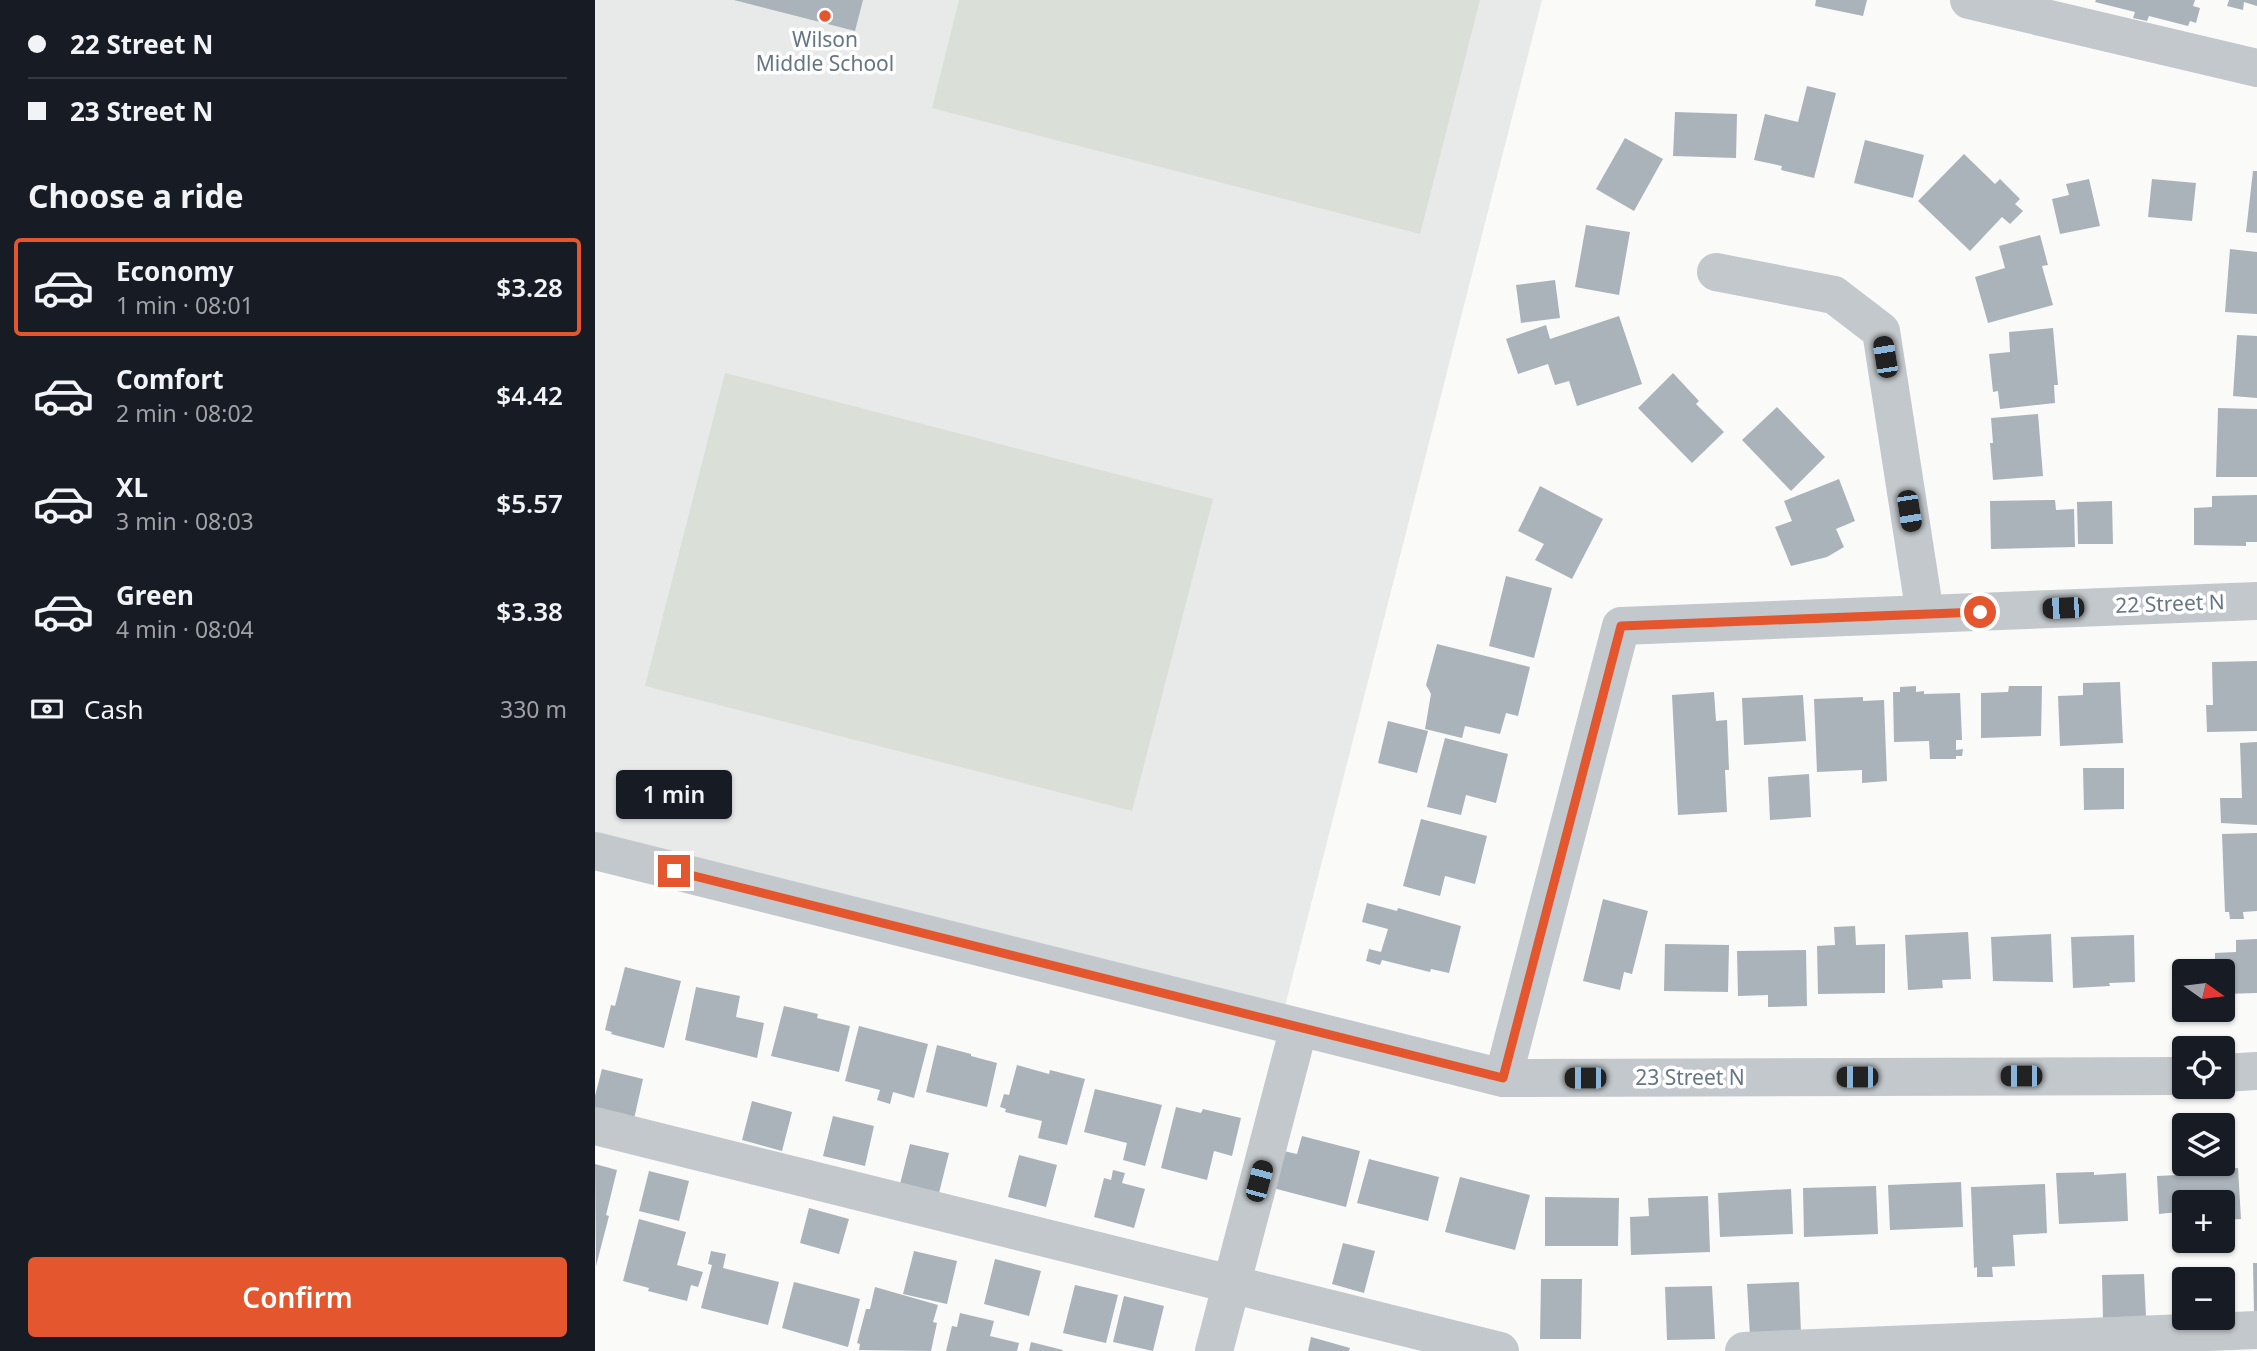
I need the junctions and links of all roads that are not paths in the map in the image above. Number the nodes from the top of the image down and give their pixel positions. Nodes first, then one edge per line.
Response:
1 (1969, 0) edge
2 (2257, 68) edge
3 (1716, 272) dead end
4 (2257, 601) edge
5 (1925, 614) junction
6 (595, 851) edge
7 (1299, 1027) junction
8 (2257, 1071) edge
9 (2235, 1072) edge
10 (2172, 1076) edge
11 (1503, 1078) junction
12 (595, 1126) edge
13 (1232, 1284) junction
14 (2257, 1330) edge
15 (1214, 1351) edge
16 (1500, 1351) edge
17 (1744, 1351) edge

1 - 2 street
3 - 5 street
4 - 5 street, 22 Street N
5 - 11 street, 22 Street N
6 - 7 street, 23 Street N
7 - 11 street, 23 Street N
7 - 13 street
8 - 9 street
10 - 11 street, 23 Street N
12 - 13 street
13 - 15 street
13 - 16 street
14 - 17 street

